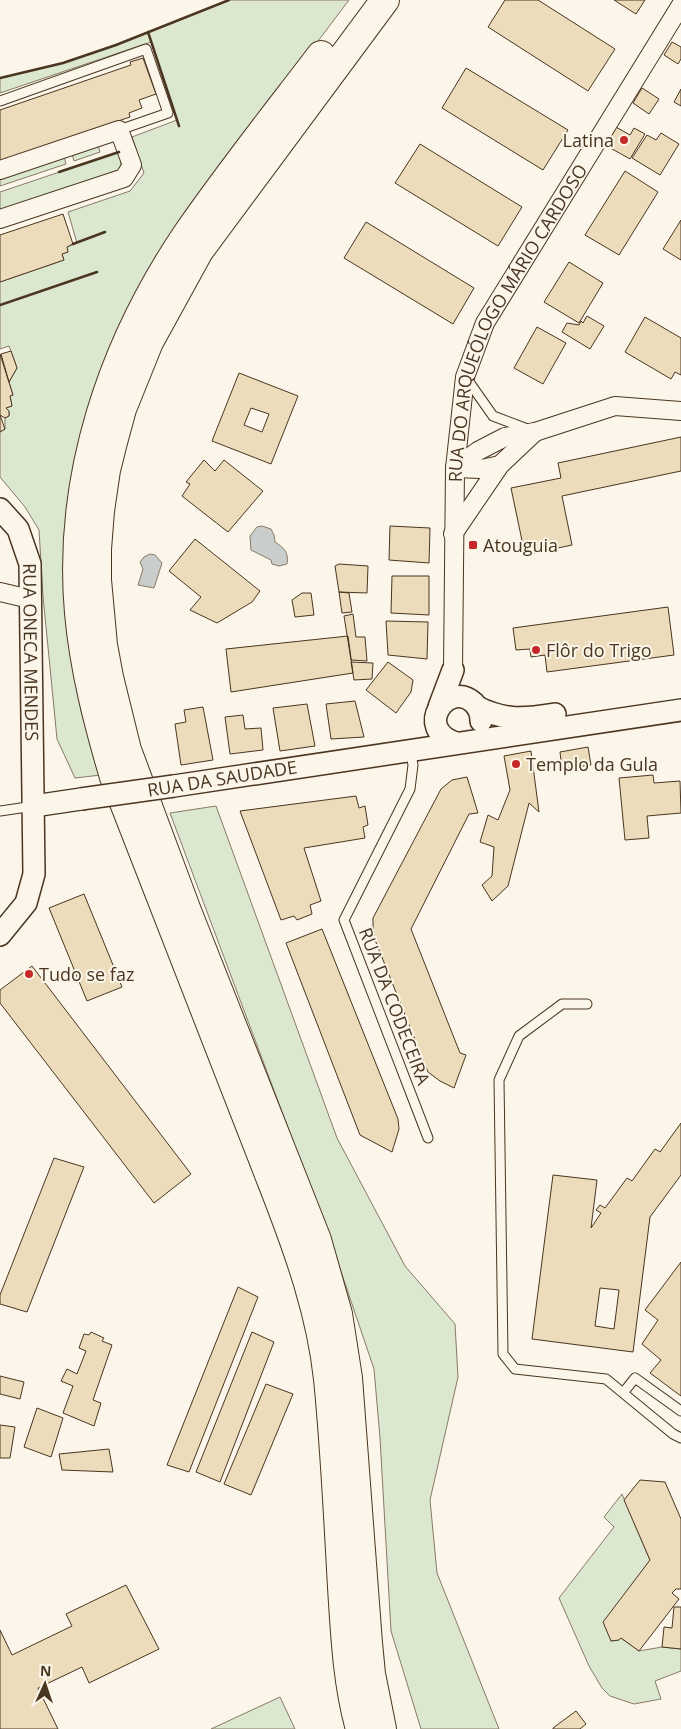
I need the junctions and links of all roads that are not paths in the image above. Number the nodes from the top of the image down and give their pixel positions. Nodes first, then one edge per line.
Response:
1 (362, 0) edge
2 (385, 0) edge
3 (681, 5) edge
4 (0, 101) edge
5 (119, 130) junction
6 (0, 170) edge
7 (0, 219) edge
8 (465, 377) junction
9 (681, 411) edge
10 (535, 432) junction
11 (500, 464) junction
12 (454, 468) junction
13 (0, 509) edge
14 (453, 534) junction
15 (0, 592) edge
16 (30, 599) junction
17 (453, 670) junction
18 (681, 696) edge
19 (474, 704) junction
20 (681, 710) edge
21 (437, 711) junction
22 (461, 742) junction
23 (410, 749) junction
24 (34, 806) junction
25 (0, 811) edge
26 (0, 935) edge
27 (587, 1004) dead end
28 (428, 1138) dead end
29 (623, 1393) junction
30 (681, 1411) edge
31 (681, 1438) edge
32 (360, 1729) edge
33 (382, 1729) edge

1 - 32 highway
2 - 33 highway
3 - 8 street, RUA DO ARQUEÓLOGO MÁRIO CARDOSO
4 - 5 lane
5 - 6 street
5 - 7 street
8 - 10 lane
8 - 12 street, RUA DO ARQUEÓLOGO MÁRIO CARDOSO
9 - 10 street
10 - 11 street
10 - 12 street
11 - 12 street
11 - 14 street
12 - 14 street, RUA DO ARQUEÓLOGO MÁRIO CARDOSO
13 - 16 street, RUA ONECA MENDES
14 - 17 street, RUA DO ARQUEÓLOGO MÁRIO CARDOSO
15 - 16 street
16 - 24 street, RUA ONECA MENDES
17 - 19 street
17 - 21 street, RUA DO ARQUEÓLOGO MÁRIO CARDOSO
18 - 19 street
19 - 21 street
19 - 22 street
20 - 22 street, RUA DA SAUDADE
21 - 22 street
21 - 23 street
22 - 23 street, RUA DA SAUDADE
23 - 24 street, RUA DA SAUDADE, bridge
23 - 28 lane, RUA DA CODECEIRA
24 - 25 lane
24 - 26 street, RUA ONECA MENDES
27 - 29 lane
29 - 30 lane
29 - 31 lane

